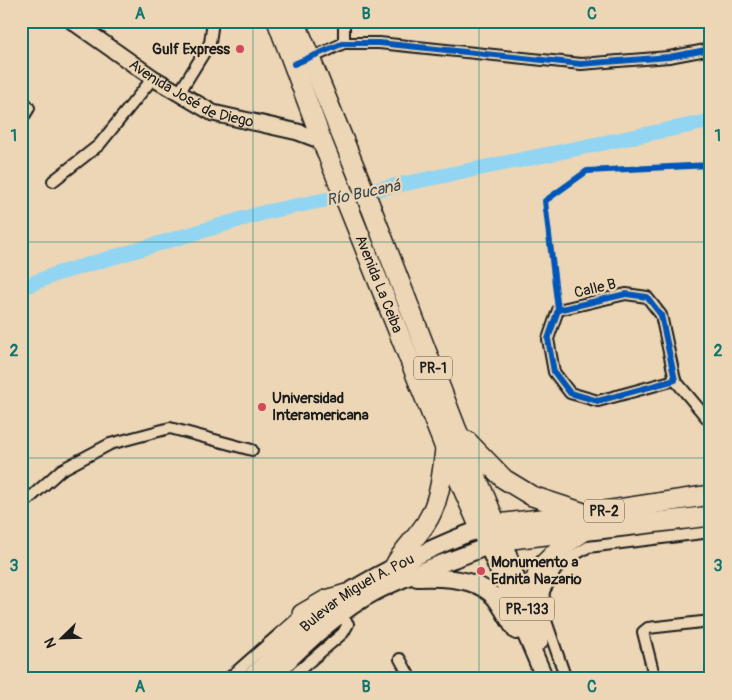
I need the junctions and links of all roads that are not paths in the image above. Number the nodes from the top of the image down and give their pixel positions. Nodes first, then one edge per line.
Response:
1 (72, 21) edge
2 (213, 21) edge
3 (277, 21) edge
4 (295, 21) edge
5 (344, 21) edge
6 (344, 42) junction
7 (711, 49) edge
8 (302, 62) junction
9 (153, 78) junction
10 (179, 93) junction
11 (21, 97) edge
12 (21, 120) edge
13 (323, 142) junction
14 (53, 181) dead end
15 (675, 380) junction
16 (711, 423) edge
17 (456, 428) junction
18 (445, 448) junction
19 (252, 450) dead end
20 (711, 495) edge
21 (21, 506) edge
22 (711, 516) edge
23 (585, 522) junction
24 (711, 532) edge
25 (492, 535) junction
26 (400, 572) junction
27 (346, 594) junction
28 (302, 614) joint
29 (340, 615) junction
30 (711, 621) edge
31 (534, 643) junction
32 (400, 659) dead end
33 (228, 679) edge
34 (248, 679) edge
35 (269, 679) edge
36 (288, 679) edge
37 (411, 679) edge
38 (545, 679) edge
39 (552, 679) edge
40 (566, 679) edge
41 (656, 679) edge

1 - 9 street, Avenida José de Diego
2 - 10 street
3 - 8 highway, Avenida La Ceiba / PR-1
4 - 8 highway, Avenida La Ceiba / PR-1
5 - 6 street
6 - 7 street
6 - 8 street
8 - 13 highway, Avenida La Ceiba / PR-1
8 - 17 highway, Avenida La Ceiba / PR-1
9 - 10 street, Avenida José de Diego
9 - 14 street
10 - 13 street, Avenida José de Diego
11 - 12 street
13 - 18 highway, Avenida La Ceiba / PR-1
15 - 15 street, Calle B
15 - 16 street, Calle B
17 - 23 highway
17 - 25 highway, Avenida La Ceiba / PR-1
18 - 25 highway, Avenida La Ceiba / PR-1
18 - 26 highway
19 - 21 street
20 - 23 highway, PR-2
22 - 23 highway, PR-2
23 - 25 highway, PR-2
23 - 31 highway
24 - 40 street
25 - 26 main road, Bulevar Miguel A. Pou
25 - 31 main road, PR-133
26 - 27 main road, Bulevar Miguel A. Pou
26 - 29 main road, Bulevar Miguel A. Pou
26 - 31 main road
27 - 28 highway
27 - 34 main road, Bulevar Miguel A. Pou
28 - 33 street
29 - 35 main road, Bulevar Miguel A. Pou
29 - 36 street
30 - 41 street
31 - 38 main road, PR-133
31 - 39 main road, PR-133
32 - 37 street

